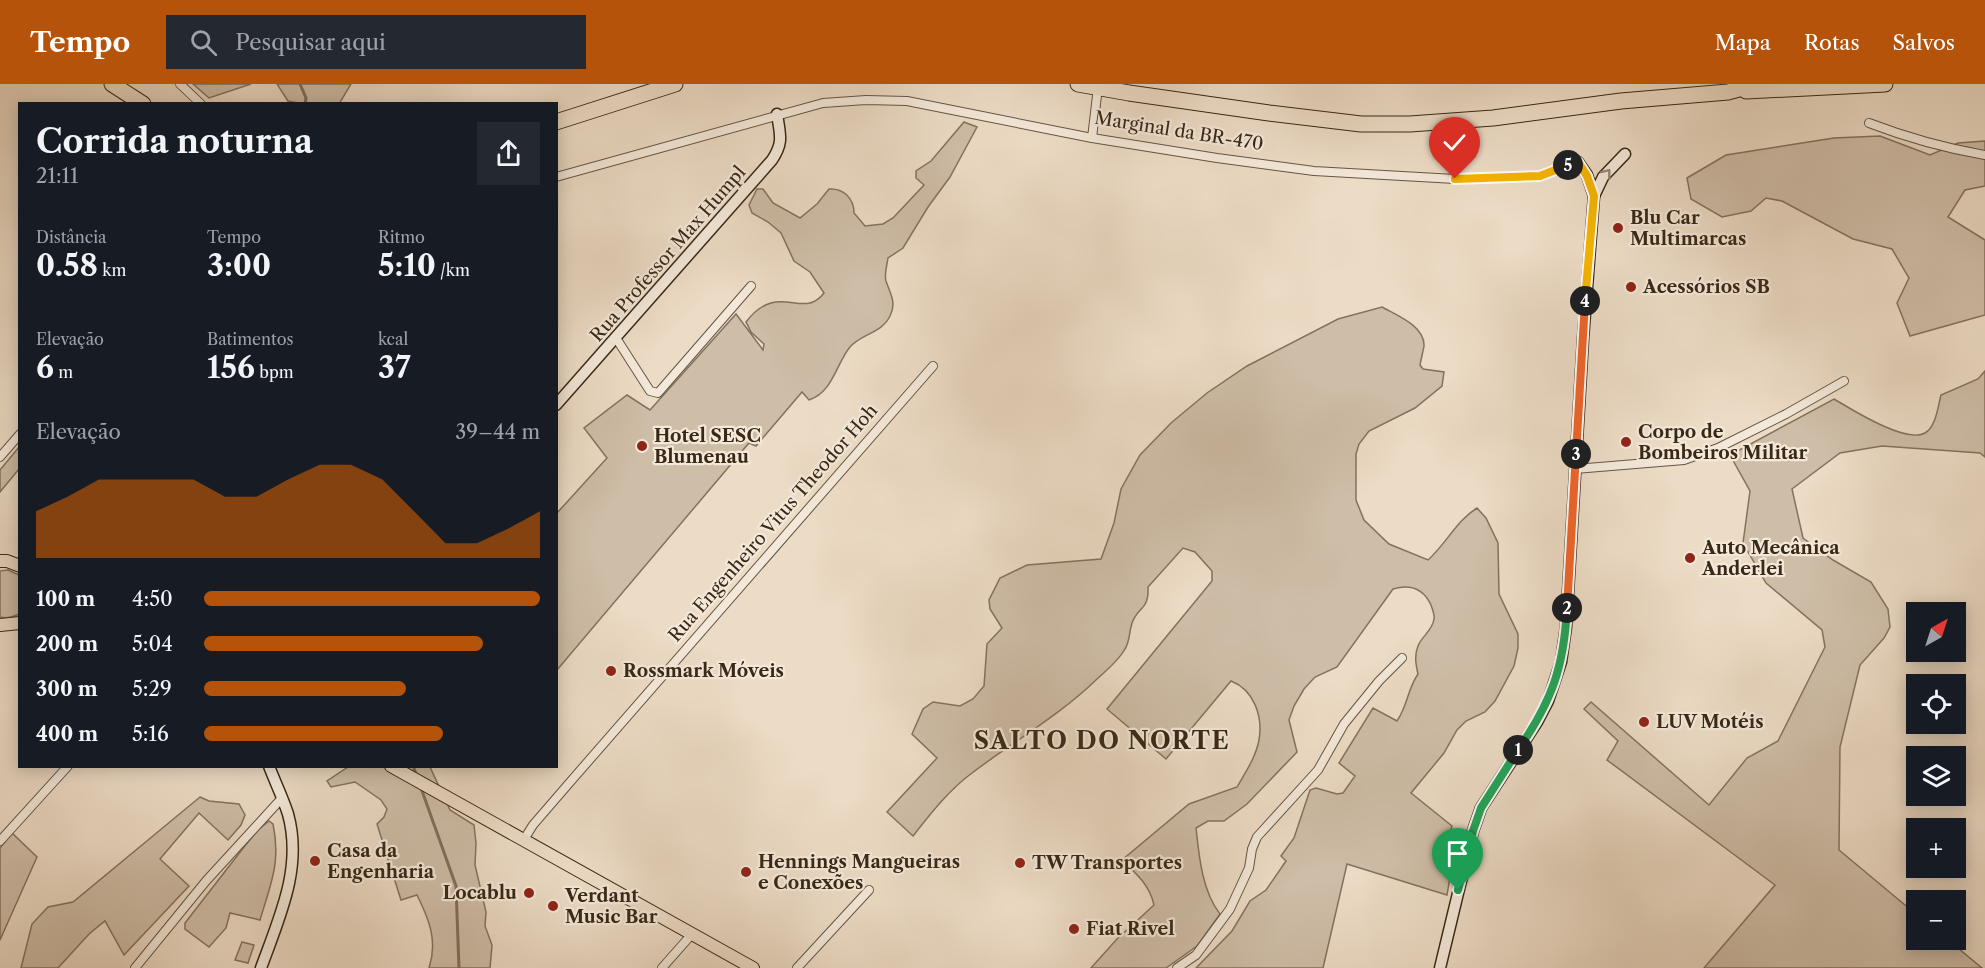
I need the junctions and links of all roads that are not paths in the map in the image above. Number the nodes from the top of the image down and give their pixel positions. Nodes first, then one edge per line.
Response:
1 (112, 84) edge
2 (180, 84) edge
3 (675, 84) edge
4 (1078, 84) edge
5 (1757, 84) edge
6 (1885, 84) edge
7 (1846, 85) edge
8 (1098, 87) junction
9 (1728, 92) junction
10 (140, 102) edge
11 (199, 102) edge
12 (777, 114) junction
13 (558, 121) edge
14 (1869, 123) dead end
15 (1092, 138) junction
16 (1625, 154) dead end
17 (1985, 155) edge
18 (1578, 162) joint
19 (558, 176) edge
20 (1594, 196) junction
21 (751, 286) dead end
22 (616, 338) junction
23 (933, 366) dead end
24 (1844, 381) dead end
25 (558, 403) edge
26 (18, 436) edge
27 (0, 457) edge
28 (1575, 469) junction
29 (1, 560) edge
30 (18, 565) edge
31 (1402, 658) dead end
32 (66, 768) edge
33 (270, 768) edge
34 (395, 768) edge
35 (282, 798) junction
36 (523, 840) junction
37 (0, 841) edge
38 (869, 890) dead end
39 (692, 934) junction
40 (148, 954) junction
41 (135, 968) edge
42 (145, 968) edge
43 (261, 968) edge
44 (662, 968) edge
45 (753, 968) edge
46 (797, 968) edge
47 (1177, 968) edge
48 (1440, 968) edge

1 - 10 highway
2 - 11 street
3 - 13 highway
4 - 8 highway
5 - 9 highway
6 - 7 highway
7 - 9 highway
8 - 9 highway
8 - 15 street
12 - 15 street, Marginal da BR-470
12 - 19 street, Marginal da BR-470
12 - 22 street, Rua Professor Max Humpl
14 - 17 street
15 - 18 street, Marginal da BR-470
20 -> 16 street
18 - 20 street
20 - 28 street
21 - 22 street
22 - 25 street, Rua Professor Max Humpl
23 - 36 street, Rua Engenheiro Vitus Theodor Hoh
24 - 28 street
26 - 27 street
28 - 48 street
29 - 30 main road
31 - 47 street
32 - 37 street
33 - 35 street
34 - 36 main road
35 - 40 street
35 - 43 street
36 - 39 main road
38 - 46 street
39 - 44 street
39 - 45 main road
40 - 41 street
40 - 42 street

